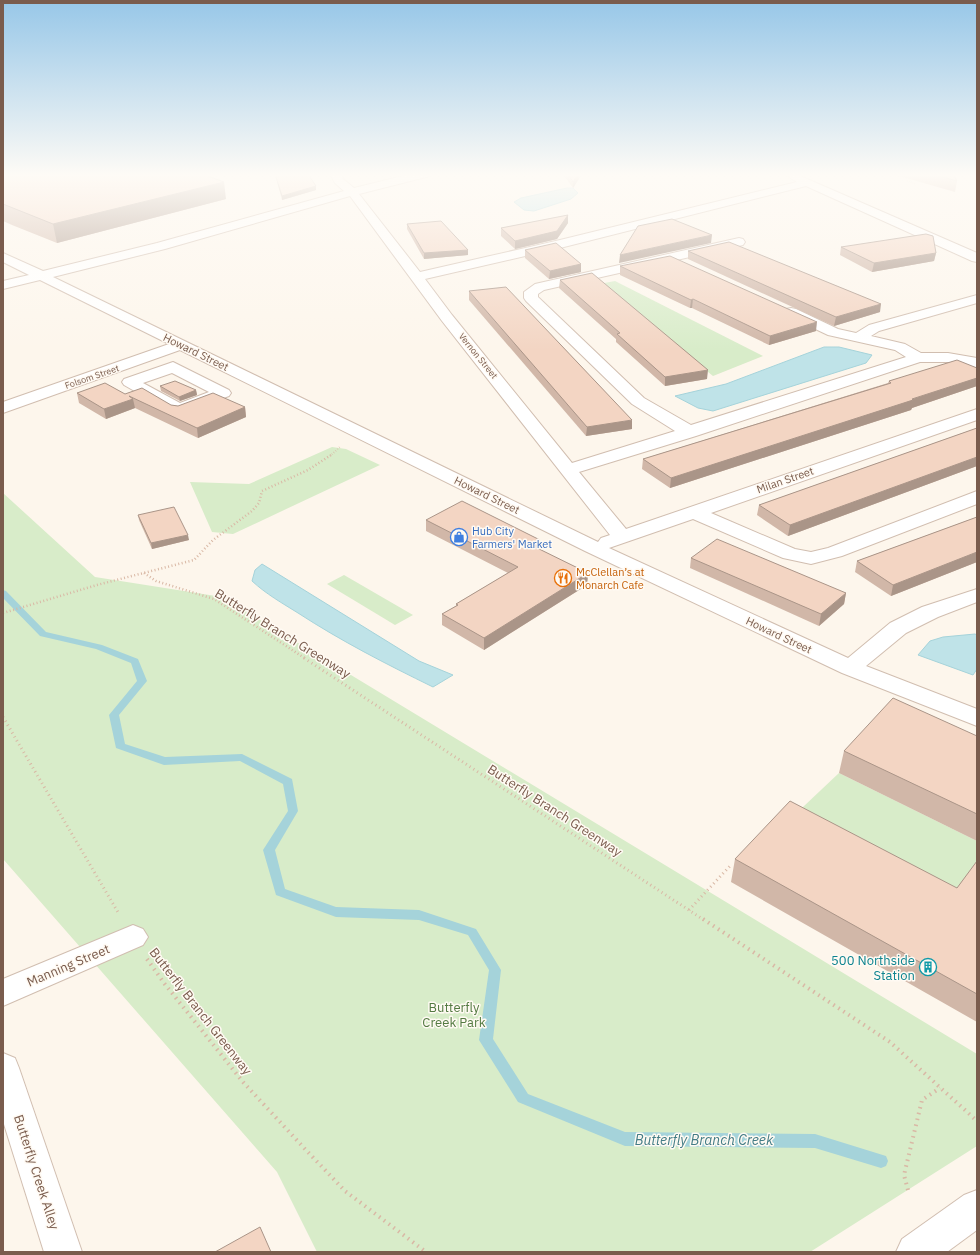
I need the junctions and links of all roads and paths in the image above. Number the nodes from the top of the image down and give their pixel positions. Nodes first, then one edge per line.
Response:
1 (209, 233) edge
2 (386, 233) edge
3 (606, 233) edge
4 (918, 233) edge
5 (739, 242) dead end
6 (977, 250) edge
7 (959, 251) junction
8 (3, 257) edge
9 (672, 258) junction
10 (977, 258) edge
11 (693, 267) edge
12 (41, 276) junction
13 (417, 277) junction
14 (3, 285) edge
15 (977, 298) edge
16 (777, 306) edge
17 (858, 338) junction
18 (180, 344) junction
19 (918, 358) junction
20 (212, 360) junction
21 (977, 363) edge
22 (180, 371) junction
23 (3, 408) edge
24 (977, 414) edge
25 (690, 432) junction
26 (341, 446) dead end
27 (568, 468) junction
28 (977, 497) edge
29 (693, 512) junction
30 (622, 537) junction
31 (592, 547) junction
32 (144, 573) junction
33 (977, 595) edge
34 (3, 613) edge
35 (850, 668) junction
36 (3, 717) edge
37 (977, 718) edge
38 (730, 866) dead end
39 (689, 910) junction
40 (133, 938) junction
41 (3, 993) edge
42 (3, 1068) edge
43 (940, 1088) junction
44 (977, 1121) edge
45 (908, 1190) dead end
46 (977, 1208) edge
47 (63, 1252) edge
48 (426, 1252) edge
49 (915, 1252) edge

1 - 12 street
2 - 13 street, Vernon Street
3 - 13 street
4 - 7 street
5 - 9 street
6 - 7 street
7 - 10 street
8 - 12 street, Howard Street
9 - 11 street
9 - 25 street
12 - 14 street
12 - 18 street, Howard Street
13 - 27 street, Vernon Street
15 - 17 street
16 - 17 street
17 - 19 street
18 - 20 street, Howard Street
18 - 23 street, Folsom Street
19 - 21 street
19 - 25 street
20 - 22 street
20 - 31 street, Howard Street
22 - 22 street
24 - 29 street, Milan Street
25 - 27 street
26 - 32 path
27 - 30 street, Vernon Street
28 - 29 street
29 - 30 street, Milan Street
30 - 31 street, Milan Street
31 - 35 street, Howard Street
32 - 34 path
32 - 39 path, Butterfly Branch Greenway
33 - 35 street
35 - 37 street, Howard Street
36 - 40 path, Butterfly Branch Greenway
38 - 39 path
39 - 43 path, Butterfly Branch Greenway
40 - 41 street, Manning Street
40 - 48 path, Butterfly Branch Greenway
42 - 47 street, Butterfly Creek Alley
43 - 44 path, Butterfly Branch Greenway
43 - 45 path
46 - 49 street

